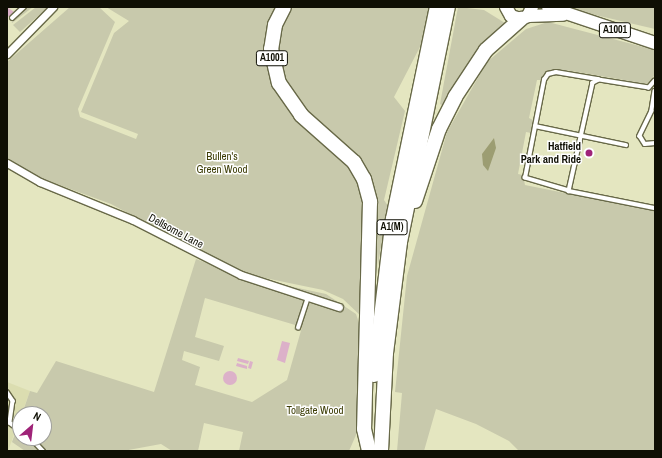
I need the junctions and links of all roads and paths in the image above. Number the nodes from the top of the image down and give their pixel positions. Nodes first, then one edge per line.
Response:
1 (24, 7) edge
2 (53, 7) edge
3 (284, 7) edge
4 (437, 7) edge
5 (448, 7) edge
6 (506, 7) edge
7 (548, 7) edge
8 (527, 14) edge
9 (563, 15) junction
10 (12, 18) dead end
11 (651, 39) edge
12 (7, 54) edge
13 (599, 80) junction
14 (655, 81) edge
15 (655, 91) edge
16 (293, 106) joint
17 (535, 126) junction
18 (580, 135) junction
19 (655, 143) edge
20 (626, 145) dead end
21 (7, 163) edge
22 (569, 191) junction
23 (655, 208) edge
24 (308, 298) junction
25 (391, 305) junction
26 (339, 307) dead end
27 (298, 328) dead end
28 (7, 392) edge
29 (12, 406) edge
30 (12, 408) edge
31 (12, 424) edge
32 (370, 451) edge
33 (381, 451) edge

1 - 10 lane
2 - 12 street
3 - 16 highway, A1001
4 - 32 highway, A1(M)
5 - 25 highway, A1(M)
6 - 8 main road
7 - 9 main road, A1001
8 - 9 main road, A1001
8 - 25 highway, A1(M)
9 - 11 main road, A1001
13 - 14 lane
13 - 17 lane
13 - 18 lane
15 - 19 lane
16 - 32 highway, A1(M)
17 - 18 lane
17 - 22 lane
18 - 20 lane
18 - 22 lane
21 - 24 street, Dellsome Lane
22 - 23 lane
24 - 26 street, Dellsome Lane
24 - 27 lane
25 - 33 highway, A1(M)
28 - 29 lane
30 - 31 lane

